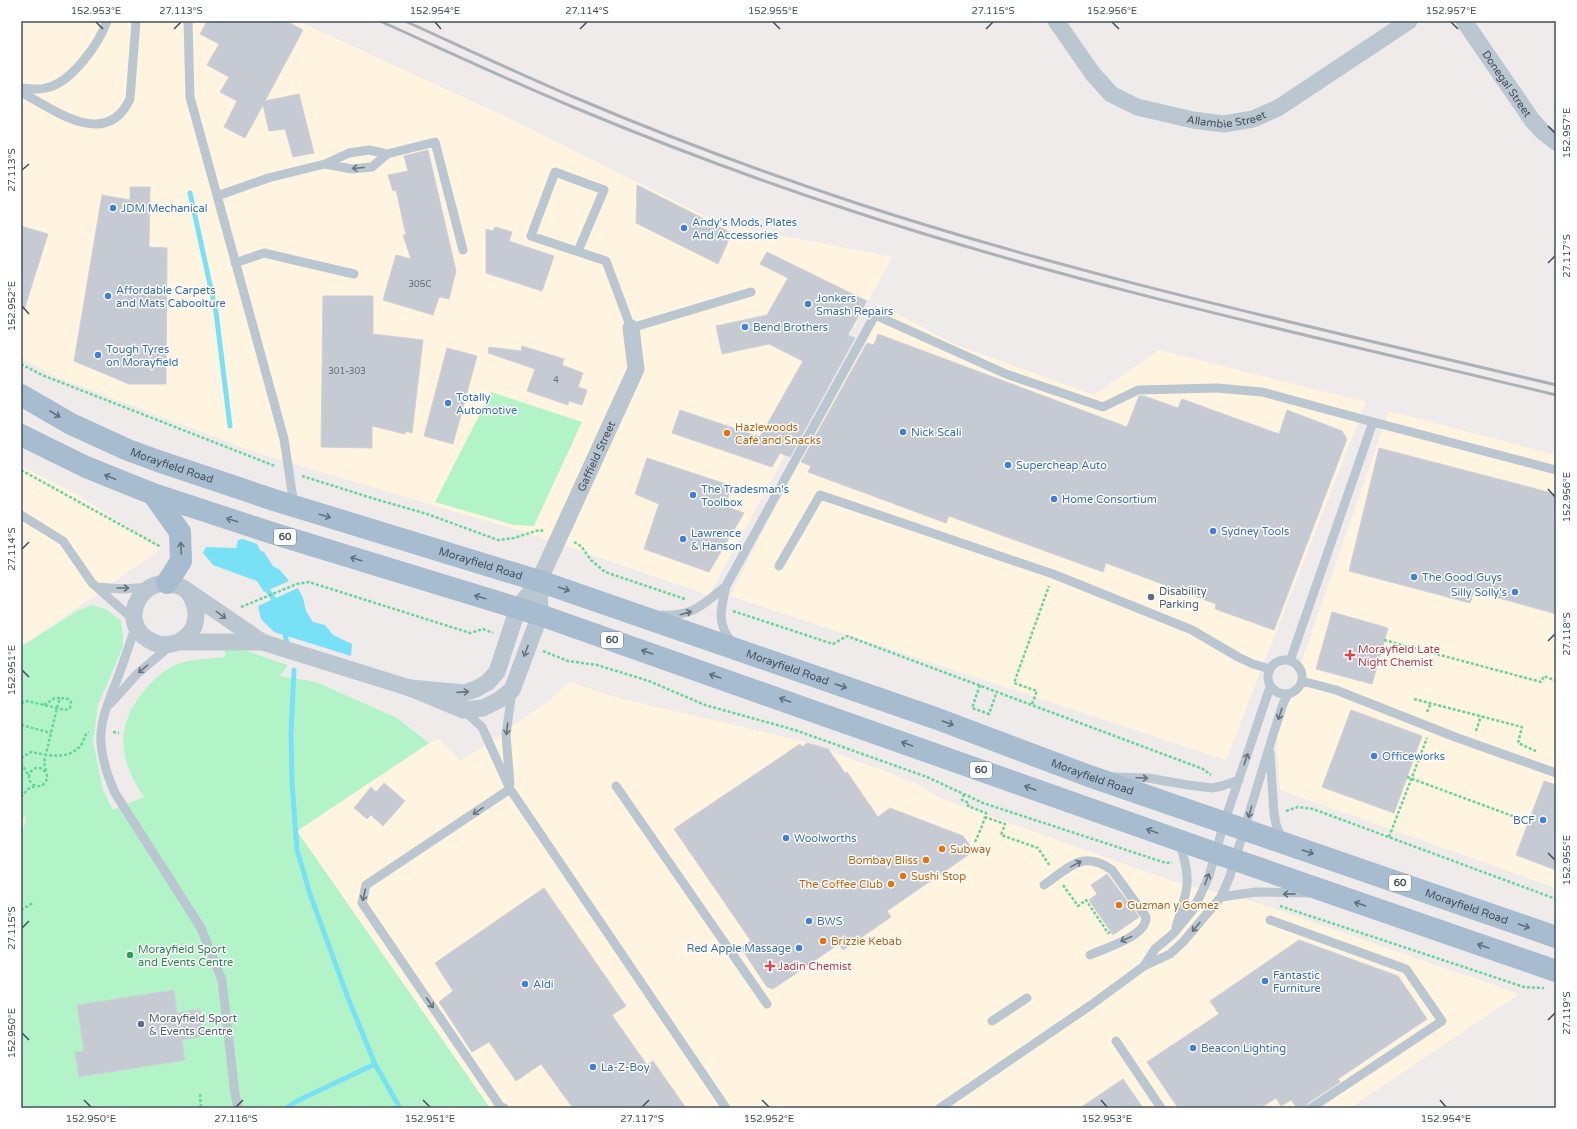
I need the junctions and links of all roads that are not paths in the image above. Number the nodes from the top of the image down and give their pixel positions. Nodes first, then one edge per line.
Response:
1 (107, 21) edge
2 (136, 21) edge
3 (188, 21) edge
4 (1056, 21) edge
5 (1409, 21) edge
6 (1464, 21) edge
7 (21, 88) edge
8 (21, 92) edge
9 (1556, 142) edge
10 (387, 154) junction
11 (325, 164) junction
12 (217, 196) junction
13 (463, 250) dead end
14 (578, 252) junction
15 (235, 263) junction
16 (354, 274) dead end
17 (751, 292) dead end
18 (631, 328) junction
19 (21, 395) edge
20 (1373, 422) junction
21 (21, 435) edge
22 (1556, 470) edge
23 (153, 494) junction
24 (294, 506) junction
25 (21, 515) edge
26 (779, 566) dead end
27 (539, 581) junction
28 (158, 585) junction
29 (726, 586) junction
30 (96, 587) junction
31 (189, 593) junction
32 (518, 608) junction
33 (634, 614) junction
34 (540, 615) junction
35 (136, 623) junction
36 (262, 642) junction
37 (176, 643) junction
38 (737, 650) junction
39 (1290, 661) junction
40 (1270, 669) junction
41 (1302, 681) junction
42 (1270, 687) junction
43 (410, 688) junction
44 (512, 690) junction
45 (1288, 694) junction
46 (107, 707) junction
47 (463, 710) junction
48 (1269, 747) junction
49 (1556, 773) edge
50 (1089, 776) junction
51 (1239, 780) junction
52 (616, 786) dead end
53 (510, 789) junction
54 (1224, 823) junction
55 (1245, 830) junction
56 (1178, 840) junction
57 (1284, 843) junction
58 (1225, 857) junction
59 (1044, 885) dead end
60 (1328, 892) junction
61 (1221, 897) junction
62 (1270, 920) dead end
63 (1174, 933) junction
64 (1556, 937) edge
65 (1090, 956) dead end
66 (1144, 966) junction
67 (1551, 980) edge
68 (1027, 998) dead end
69 (767, 1004) dead end
70 (992, 1020) dead end
71 (1116, 1041) dead end
72 (944, 1107) edge
73 (238, 1108) edge
74 (504, 1108) edge
75 (726, 1108) edge
76 (1161, 1108) edge
77 (1311, 1108) edge

1 - 7 lane
2 - 8 lane
3 - 12 lane
4 - 5 street, Allambie Street
6 - 9 street, Donegal Street
10 - 11 lane
10 -> 11 lane
10 - 13 lane
11 - 12 lane
12 - 15 lane
14 - 14 lane
14 - 18 lane
15 - 16 lane
15 - 24 lane
17 - 18 lane
18 - 27 street, Gaffield Street
19 -> 24 main road, Morayfield Road / 60
20 - 22 lane
20 - 29 lane
20 - 39 lane
23 -> 21 main road, 60
28 -> 23 main road
32 -> 23 main road, 60
24 -> 27 main road, Morayfield Road / 60
25 - 30 lane
26 - 40 lane
27 - 32 street
27 -> 33 main road, Morayfield Road / 60
27 - 34 street
30 -> 28 lane
28 - 31 street
28 - 35 street
33 -> 29 lane
29 - 38 lane
30 - 35 lane
31 -> 36 street
31 - 37 street
32 - 34 main road, 60
43 -> 32 street
33 - 38 main road, Morayfield Road / 60
34 -> 44 street
56 -> 34 main road, 60
35 - 37 street
35 - 46 lane
36 - 37 street
36 - 43 street
37 -> 46 lane
38 -> 50 main road, Morayfield Road / 60
39 - 40 lane
39 - 41 lane
40 - 42 lane
41 - 45 lane
41 - 49 lane
42 - 45 lane
51 -> 42 lane
43 - 47 street
44 - 47 street
44 -> 53 lane
45 -> 48 lane
46 - 73 lane
47 - 53 lane
48 -> 55 lane
48 - 57 lane
50 -> 51 lane
50 - 54 main road, Morayfield Road / 60
51 - 54 lane
52 - 69 lane
53 -> 74 lane
53 - 75 lane
54 - 55 main road, Morayfield Road / 60
54 - 58 lane
55 - 57 main road, Morayfield Road / 60
55 - 58 lane
56 - 58 main road, 60
56 - 63 lane
57 -> 64 main road, Morayfield Road / 60
58 - 60 main road, 60
58 - 61 lane
63 -> 58 lane
59 -> 65 lane
60 -> 61 lane
67 -> 60 main road, 60
61 -> 66 lane
62 - 77 lane
63 - 66 lane
66 - 72 lane
68 - 70 lane
71 - 76 lane

